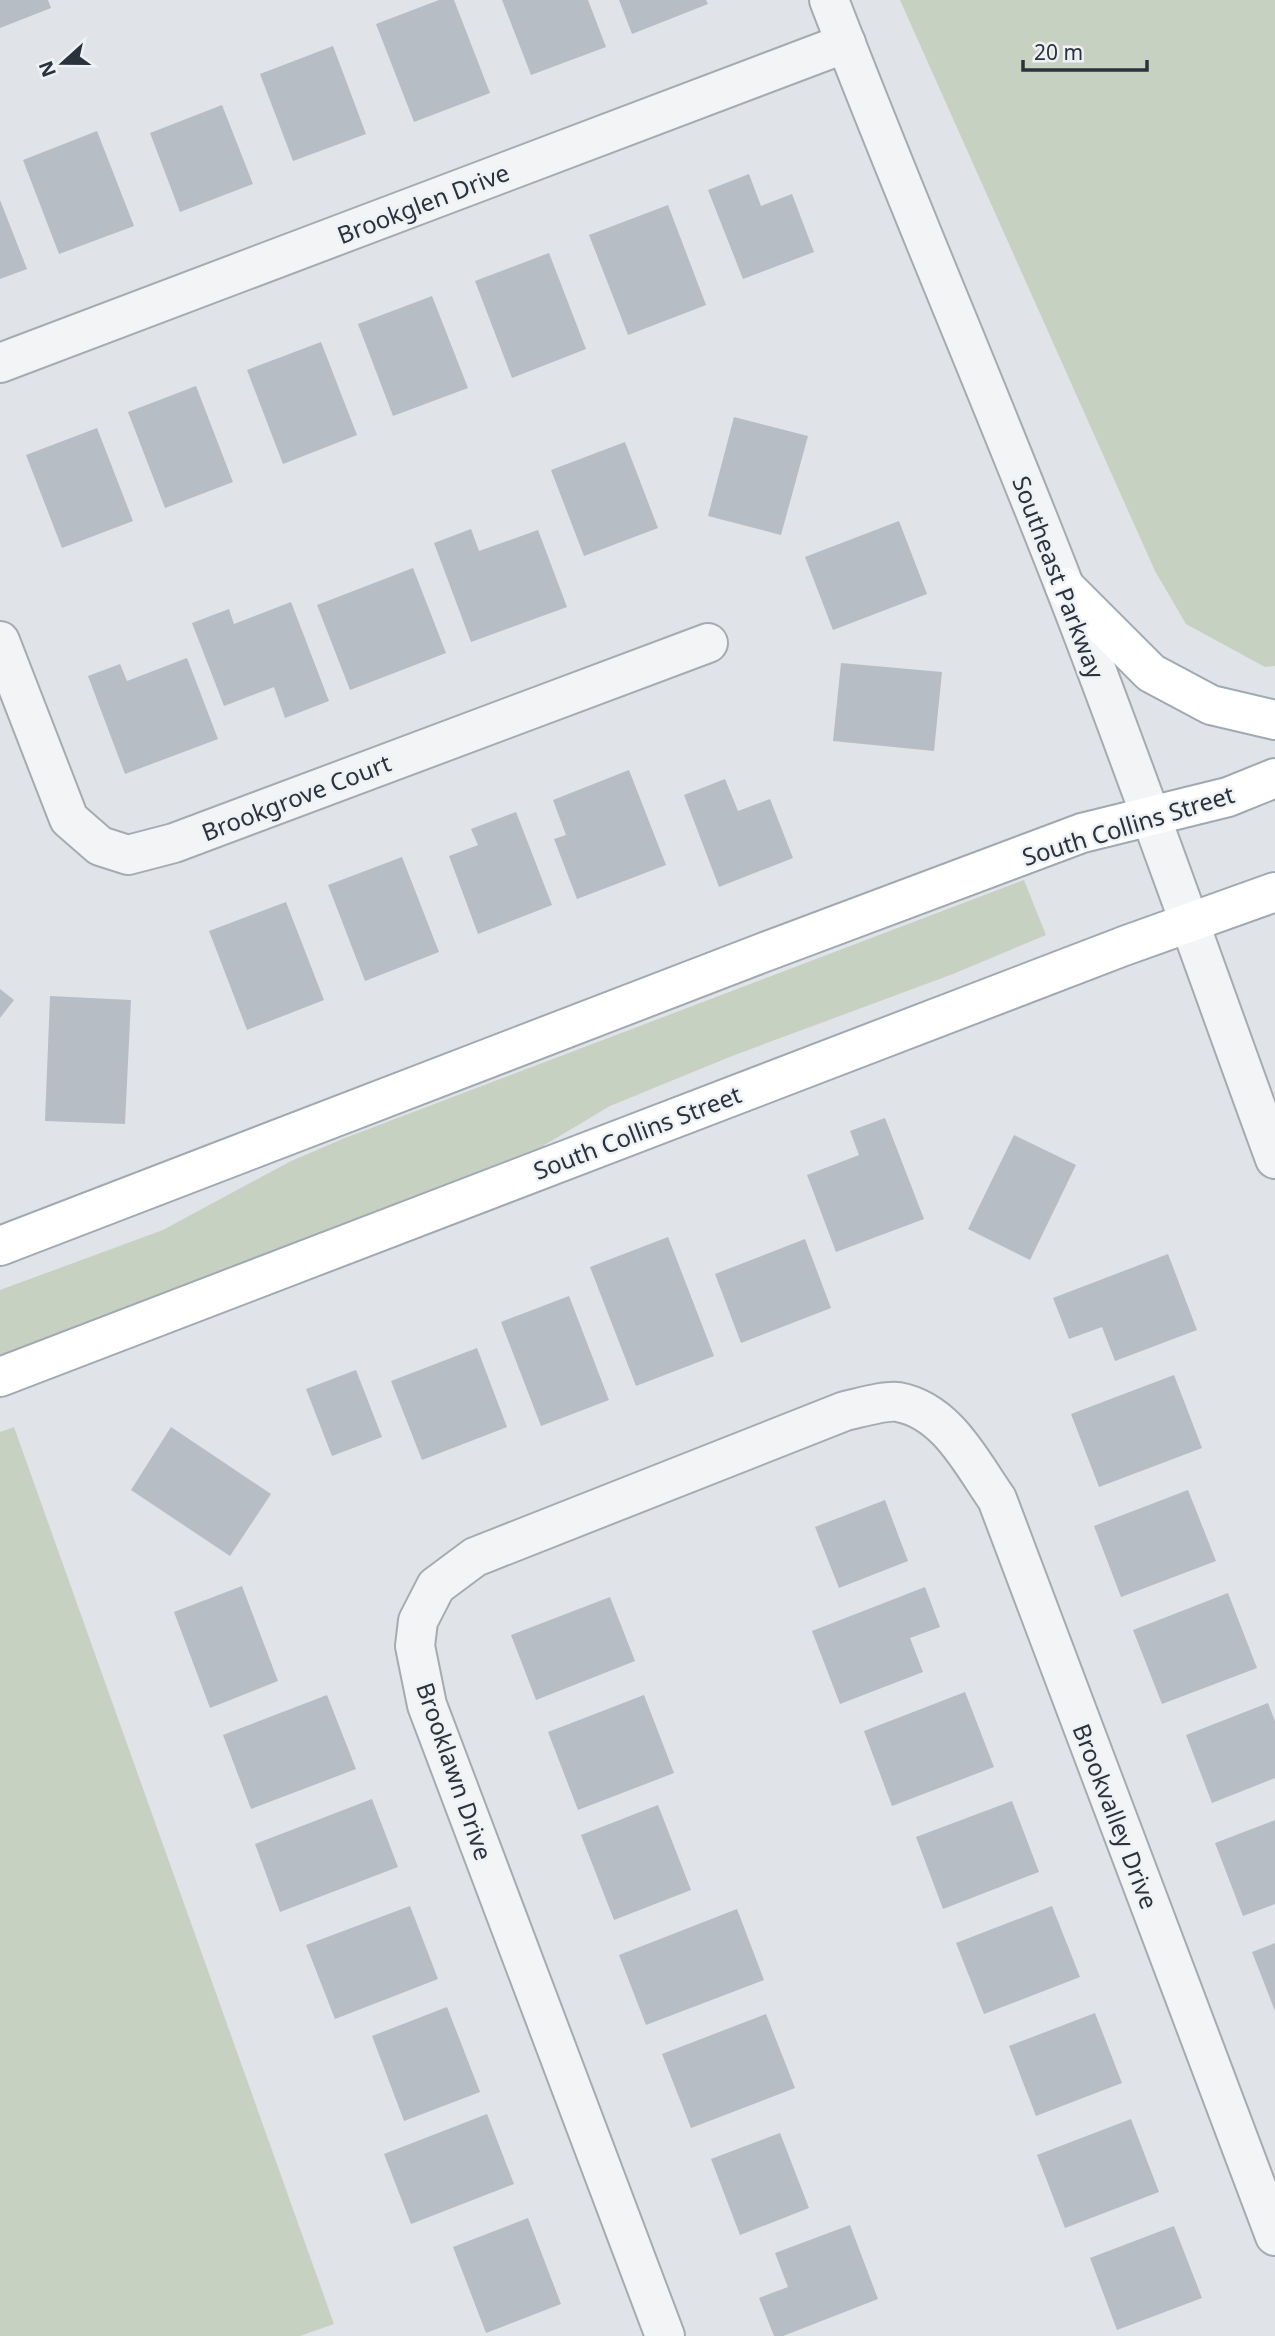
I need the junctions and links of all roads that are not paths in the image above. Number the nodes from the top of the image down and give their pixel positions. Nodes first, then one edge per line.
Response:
1 (829, 0) edge
2 (846, 43) junction
3 (0, 363) edge
4 (1065, 587) junction
5 (0, 641) edge
6 (708, 643) dead end
7 (1275, 720) edge
8 (1275, 778) edge
9 (1152, 817) junction
10 (1275, 892) edge
11 (1188, 924) junction
12 (1275, 1159) edge
13 (0, 1246) edge
14 (0, 1377) edge
15 (928, 1413) joint
16 (1275, 2236) edge
17 (665, 2336) edge

1 - 2 street, Southeast Parkway
2 - 3 street, Brookglen Drive
2 - 4 street, Southeast Parkway
4 - 7 main road
4 - 9 street, Southeast Parkway
5 - 6 street, Brookgrove Court
8 - 9 main road, South Collins Street
9 - 11 street, Southeast Parkway
9 - 13 main road, South Collins Street
10 - 11 main road, South Collins Street
11 - 12 street, Southeast Parkway
11 - 14 main road, South Collins Street
15 - 16 street, Brookvalley Drive
15 - 17 street, Brooklawn Drive

